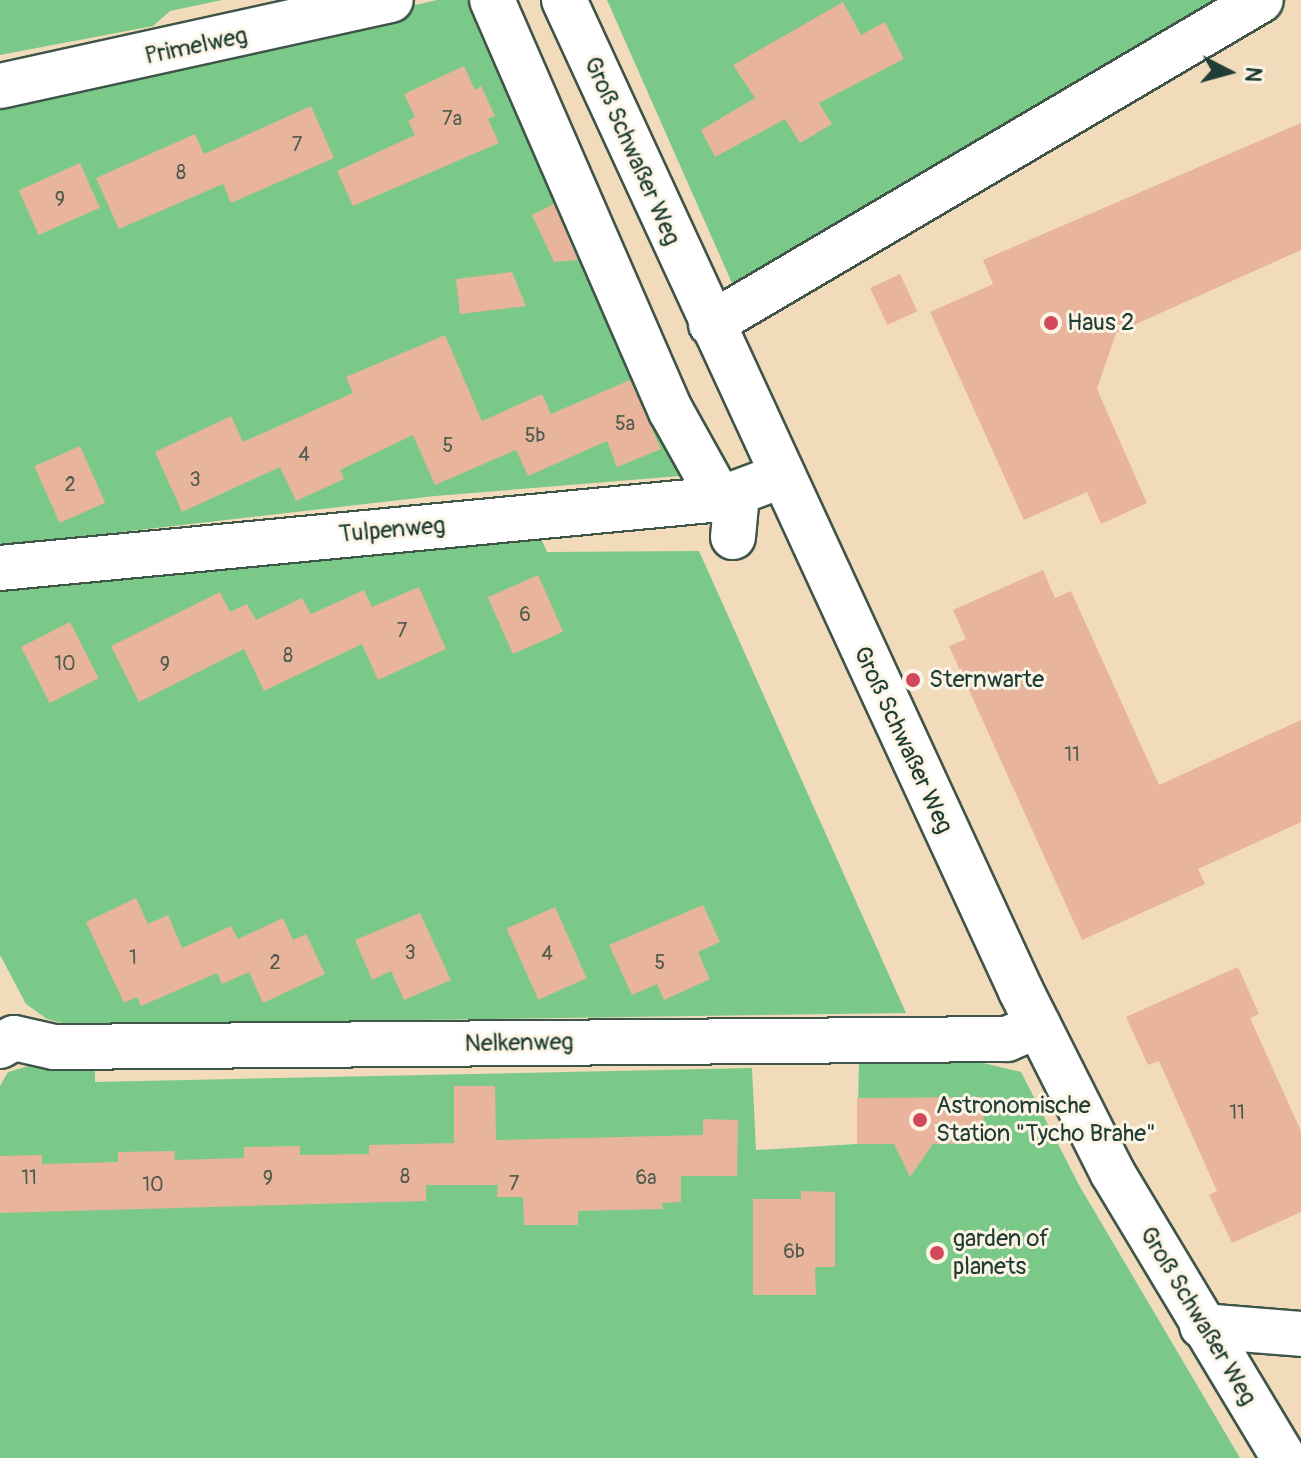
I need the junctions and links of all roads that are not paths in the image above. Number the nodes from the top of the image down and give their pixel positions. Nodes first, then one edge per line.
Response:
1 (391, 0) edge
2 (492, 0) edge
3 (1261, 0) edge
4 (576, 4) edge
5 (0, 86) edge
6 (711, 324) junction
7 (781, 476) junction
8 (730, 510) junction
9 (0, 568) edge
10 (1038, 1026) junction
11 (5, 1034) edge
12 (1202, 1326) junction
13 (1301, 1334) edge
14 (1284, 1458) edge

1 - 5 street, Primelweg
2 - 8 street
3 - 6 street
4 - 6 street, Groß Schwaßer Weg
6 - 7 street, Groß Schwaßer Weg
7 - 8 street, Tulpenweg
7 - 10 street, Groß Schwaßer Weg
8 - 9 street, Tulpenweg
10 - 11 street, Nelkenweg
10 - 12 street, Groß Schwaßer Weg
12 - 13 street
12 - 14 street, Groß Schwaßer Weg

